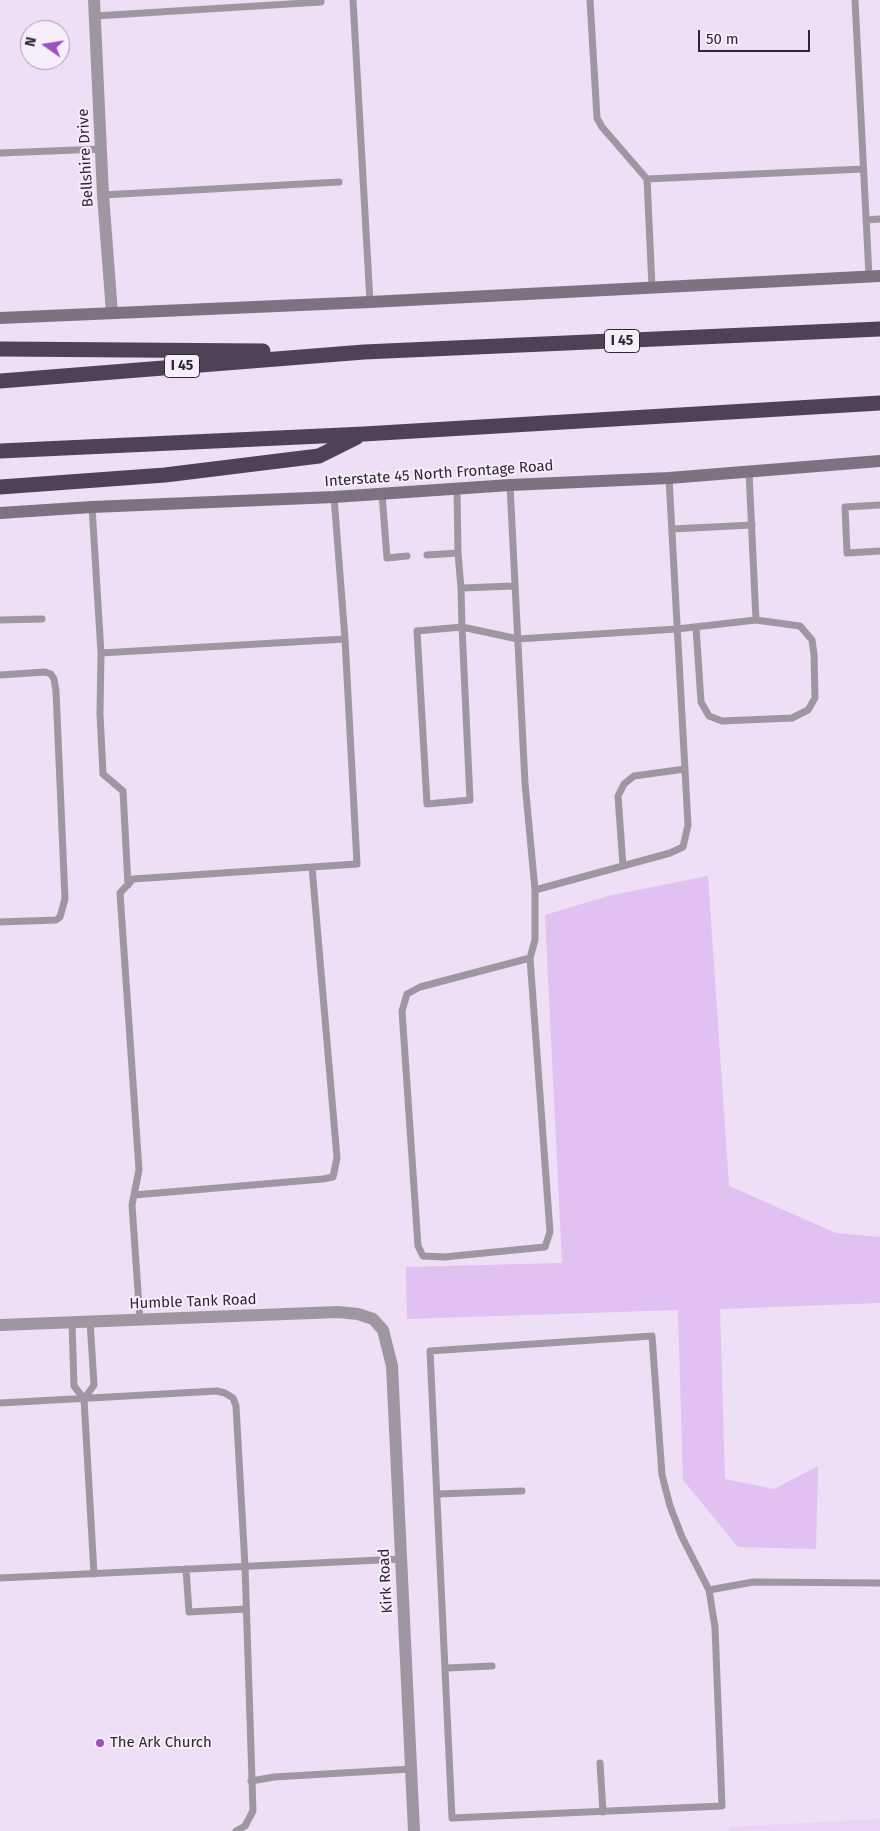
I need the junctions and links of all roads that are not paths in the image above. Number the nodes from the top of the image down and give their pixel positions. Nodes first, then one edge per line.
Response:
1 (94, 0) edge
2 (321, 0) edge
3 (353, 0) edge
4 (590, 0) edge
5 (855, 0) edge
6 (95, 16) junction
7 (102, 149) junction
8 (0, 152) edge
9 (863, 169) junction
10 (647, 179) junction
11 (339, 182) dead end
12 (103, 196) junction
13 (880, 219) edge
14 (866, 220) junction
15 (874, 276) edge
16 (652, 287) junction
17 (370, 302) junction
18 (112, 313) junction
19 (0, 318) edge
20 (880, 330) edge
21 (0, 349) edge
22 (364, 352) junction
23 (0, 381) edge
24 (880, 402) edge
25 (364, 434) junction
26 (0, 451) edge
27 (880, 461) edge
28 (749, 472) junction
29 (669, 478) junction
30 (510, 485) junction
31 (0, 487) edge
32 (457, 488) junction
33 (382, 494) junction
34 (334, 497) junction
35 (880, 505) edge
36 (92, 507) junction
37 (0, 513) edge
38 (752, 524) junction
39 (672, 529) junction
40 (880, 551) edge
41 (458, 553) junction
42 (427, 555) dead end
43 (407, 556) dead end
44 (514, 586) junction
45 (461, 588) junction
46 (42, 619) dead end
47 (0, 620) edge
48 (756, 620) junction
49 (696, 626) junction
50 (462, 627) junction
51 (678, 628) junction
52 (518, 639) junction
53 (345, 640) junction
54 (101, 653) junction
55 (0, 674) edge
56 (685, 769) junction
57 (623, 866) junction
58 (312, 867) junction
59 (128, 885) junction
60 (535, 890) junction
61 (0, 922) edge
62 (530, 958) junction
63 (134, 1195) junction
64 (140, 1320) junction
65 (90, 1321) junction
66 (72, 1322) junction
67 (0, 1325) edge
68 (383, 1330) joint
69 (84, 1399) junction
70 (0, 1403) edge
71 (522, 1491) dead end
72 (438, 1494) junction
73 (401, 1559) junction
74 (244, 1566) junction
75 (186, 1569) junction
76 (94, 1574) junction
77 (0, 1578) edge
78 (880, 1583) edge
79 (709, 1590) junction
80 (246, 1609) junction
81 (492, 1666) dead end
82 (446, 1668) junction
83 (600, 1763) dead end
84 (411, 1769) junction
85 (251, 1781) junction
86 (603, 1812) junction
87 (236, 1831) edge
88 (414, 1831) edge

1 - 6 street, Bellshire Drive
2 - 6 lane
3 - 17 lane
4 - 10 lane
5 - 9 lane
6 - 7 street, Bellshire Drive
7 - 8 lane
7 - 12 street, Bellshire Drive
9 - 10 lane
9 - 14 lane
10 - 16 lane
11 - 12 lane
12 - 18 street, Bellshire Drive
13 - 14 lane
14 - 15 lane
15 - 16 main road
16 - 17 main road
17 - 18 main road
18 - 19 main road
20 - 22 highway, I 45
21 - 22 highway
22 - 23 highway, I 45
24 - 25 highway
25 - 26 highway
25 - 31 highway
27 - 28 main road, Interstate 45 North Frontage Road
28 - 29 main road, Interstate 45 North Frontage Road
28 - 38 lane
29 - 30 main road, Interstate 45 North Frontage Road
29 - 39 lane
30 - 32 main road, Interstate 45 North Frontage Road
30 - 44 lane
32 - 33 main road, Interstate 45 North Frontage Road
32 - 41 lane
33 - 34 main road, Interstate 45 North Frontage Road
33 - 43 lane
34 - 36 main road, Interstate 45 North Frontage Road
34 - 53 lane
35 - 40 lane
36 - 37 main road, Interstate 45 North Frontage Road
36 - 54 lane
38 - 39 lane
38 - 48 lane
39 - 51 lane
41 - 42 lane
41 - 45 lane
44 - 45 lane
44 - 52 lane
45 - 50 lane
46 - 47 lane
48 - 49 lane
48 - 49 lane
49 - 51 lane
50 - 50 lane
50 - 52 lane
51 - 52 lane
51 - 56 lane
52 - 60 lane
53 - 54 lane
53 - 58 lane
54 - 59 lane
55 - 61 lane
56 - 57 lane
56 - 57 lane
57 - 60 lane
58 - 59 lane
58 - 63 lane
59 - 63 lane
60 - 62 lane
62 - 62 lane
63 - 64 lane
64 - 65 street, Humble Tank Road
64 - 68 street, Humble Tank Road
65 - 66 street, Humble Tank Road
65 - 69 lane
66 - 67 street, Humble Tank Road
66 - 69 lane
68 - 73 street, Kirk Road
69 - 70 lane
69 - 74 lane
69 - 76 lane
71 - 72 lane
72 - 79 lane
72 - 82 lane
73 - 74 lane
73 - 84 street, Kirk Road
74 - 75 lane
74 - 80 lane
75 - 76 lane
75 - 80 lane
76 - 77 lane
78 - 79 lane
79 - 86 lane
80 - 85 lane
81 - 82 lane
82 - 86 lane
83 - 86 lane
84 - 85 lane
84 - 88 street, Kirk Road
85 - 87 lane

